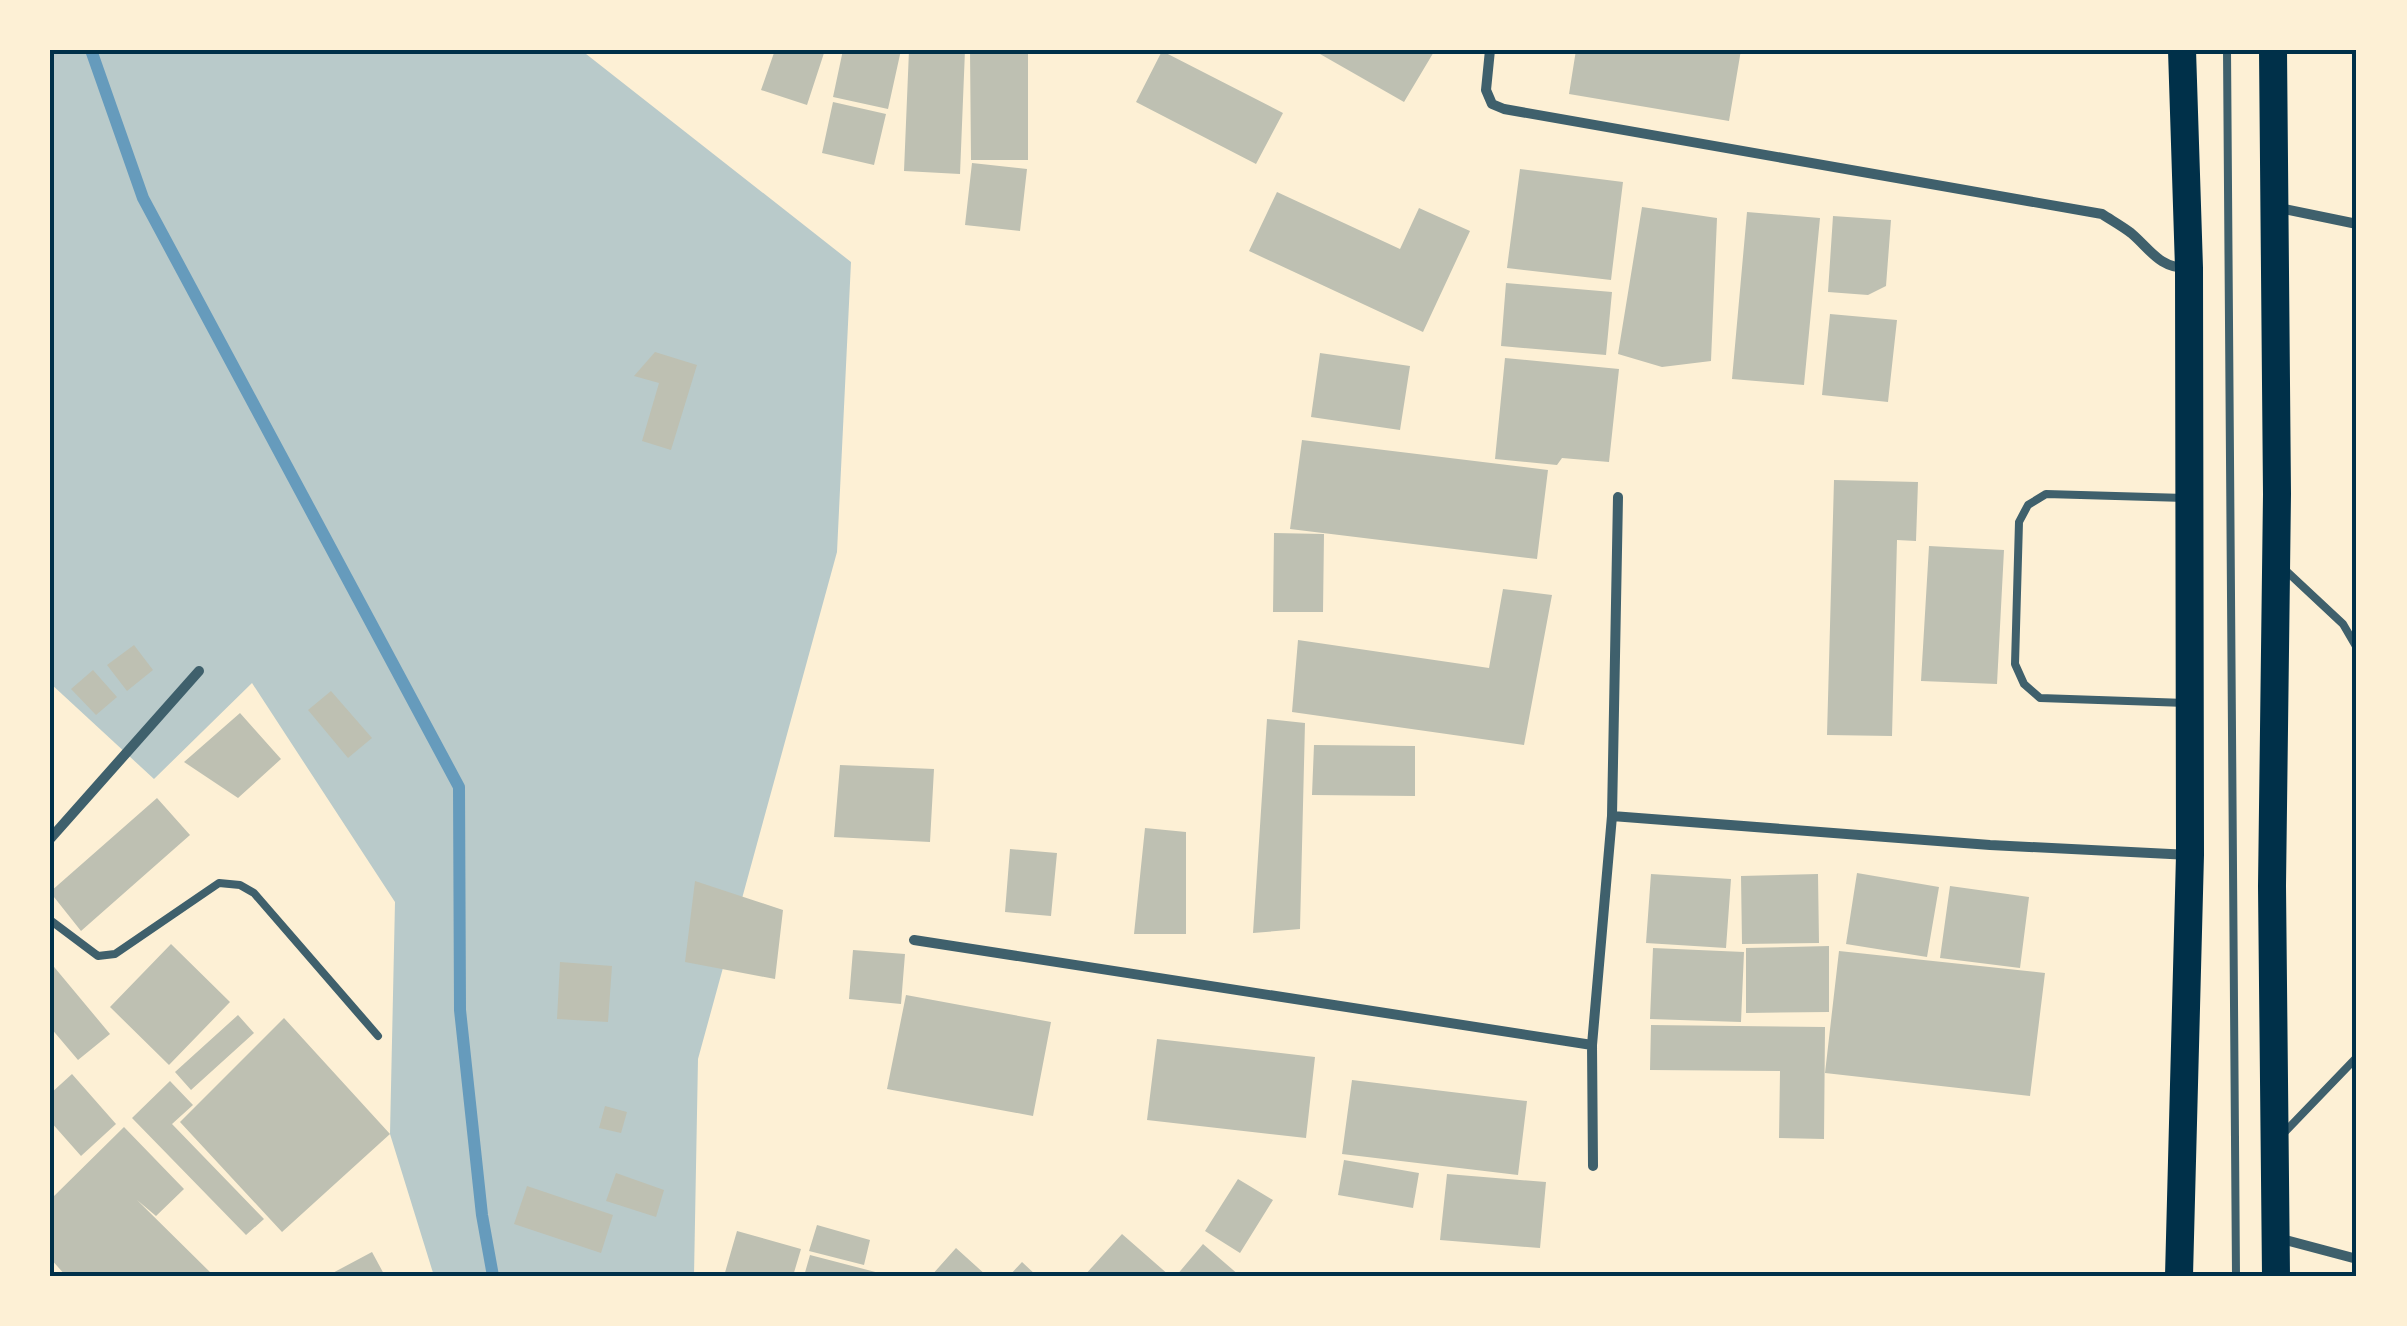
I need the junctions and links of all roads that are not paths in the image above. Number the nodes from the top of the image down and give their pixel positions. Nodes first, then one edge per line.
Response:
1 (1490, 50) edge
2 (2182, 50) edge
3 (2227, 50) edge
4 (2272, 50) edge
5 (2273, 207) junction
6 (2357, 224) edge
7 (2189, 268) junction
8 (1618, 497) dead end
9 (2190, 498) junction
10 (2276, 562) junction
11 (2357, 648) edge
12 (198, 671) dead end
13 (2190, 703) junction
14 (1612, 816) junction
15 (50, 839) edge
16 (2190, 855) junction
17 (50, 920) edge
18 (914, 940) dead end
19 (378, 1036) dead end
20 (1592, 1044) junction
21 (2357, 1058) edge
22 (2276, 1142) junction
23 (1592, 1166) dead end
24 (2277, 1238) junction
25 (2357, 1258) edge
26 (2180, 1276) edge
27 (2236, 1276) edge
28 (2276, 1276) edge

1 - 7 street
2 - 7 highway
3 - 27 lane
4 - 5 highway
5 - 6 street
5 - 10 highway
7 - 9 highway
8 - 14 street
9 - 13 highway
9 - 13 lane
10 - 11 lane
10 - 22 highway
12 - 15 street
13 - 16 highway
14 - 16 street
14 - 20 street
16 - 26 highway
17 - 19 lane
18 - 20 street
20 - 23 street
21 - 22 lane
22 - 24 highway
24 - 25 street
24 - 28 highway

